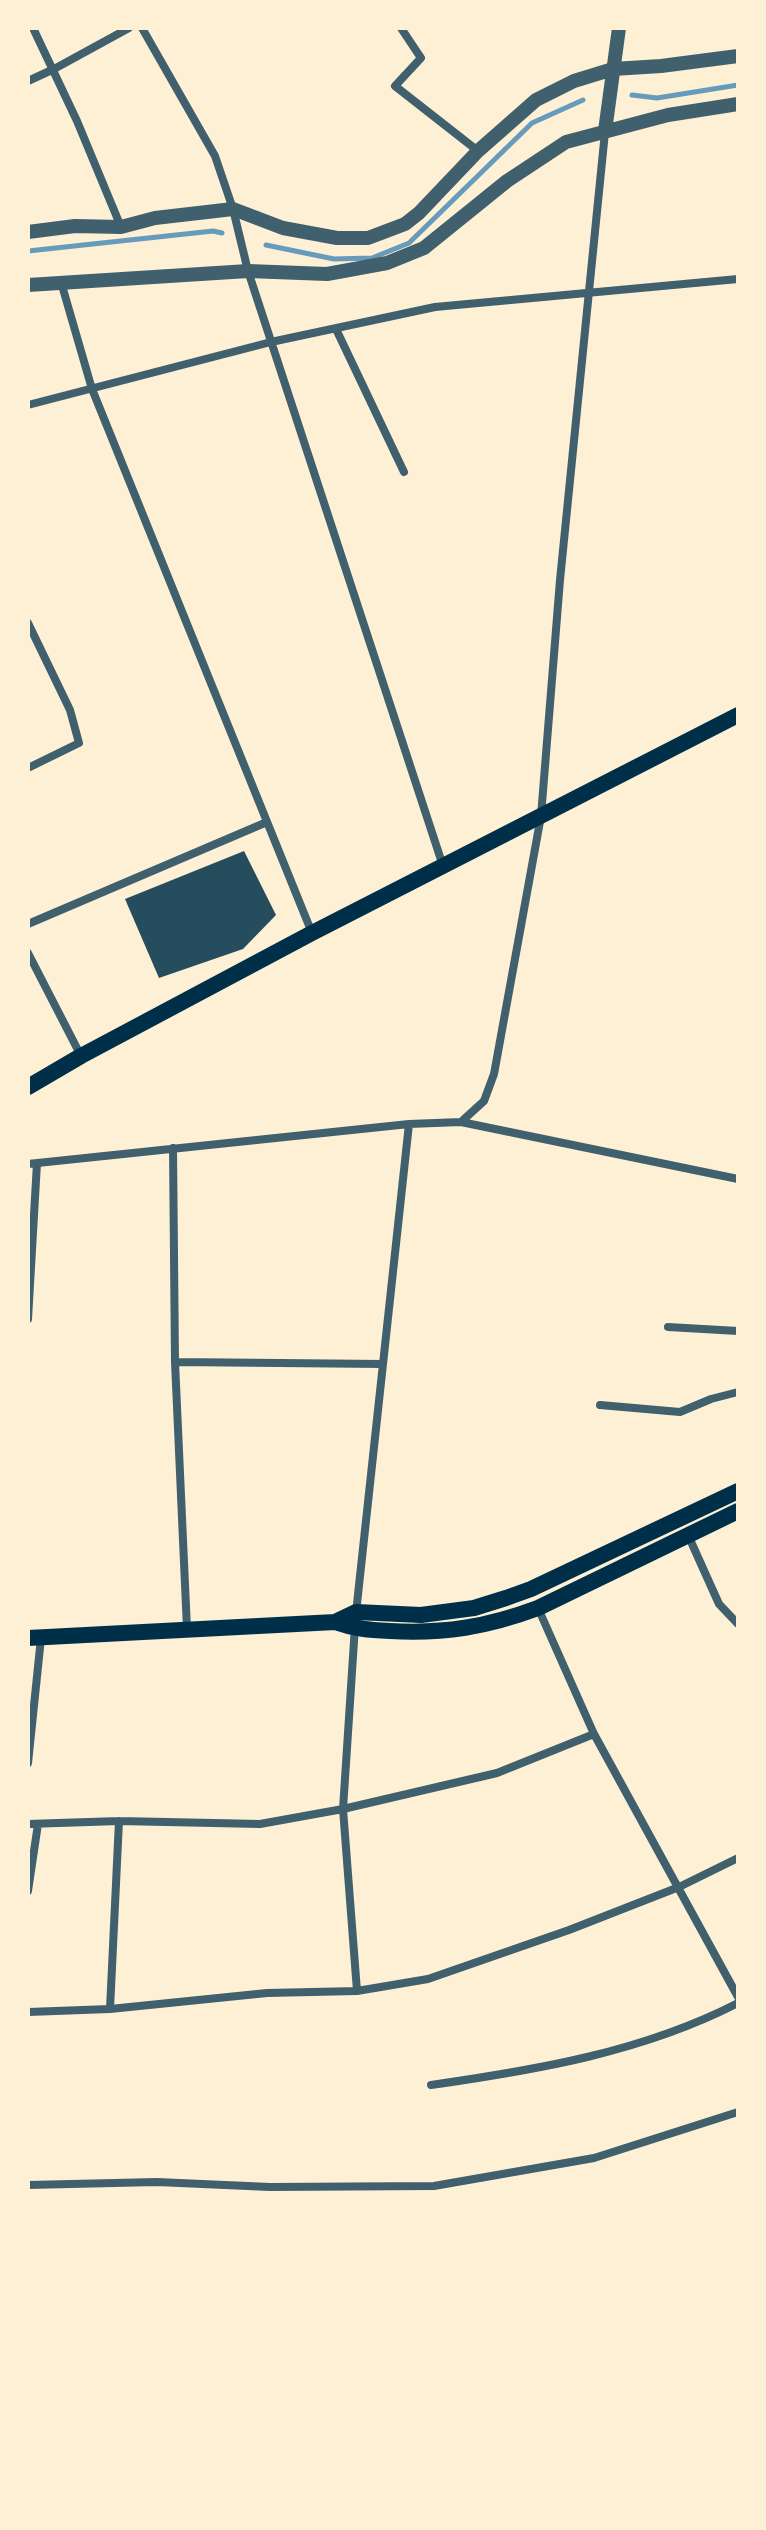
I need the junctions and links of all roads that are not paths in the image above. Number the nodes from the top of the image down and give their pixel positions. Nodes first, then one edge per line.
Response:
1 (33, 28) edge
2 (129, 28) edge
3 (142, 28) edge
4 (401, 28) edge
5 (619, 28) edge
6 (738, 56) edge
7 (54, 69) junction
8 (612, 75) junction
9 (28, 81) edge
10 (738, 104) edge
11 (606, 127) junction
12 (478, 151) junction
13 (233, 209) junction
14 (121, 227) junction
15 (28, 232) edge
16 (248, 271) junction
17 (738, 279) edge
18 (61, 282) junction
19 (28, 285) edge
20 (589, 294) junction
21 (336, 329) junction
22 (271, 342) junction
23 (92, 389) junction
24 (28, 405) edge
25 (404, 472) dead end
26 (28, 623) edge
27 (738, 715) edge
28 (28, 768) edge
29 (541, 816) junction
30 (267, 822) junction
31 (444, 866) junction
32 (28, 924) edge
33 (312, 933) junction
34 (28, 953) edge
35 (81, 1056) junction
36 (28, 1087) edge
37 (461, 1122) junction
38 (409, 1124) junction
39 (173, 1148) junction
40 (32, 1164) edge
41 (738, 1179) edge
42 (28, 1319) edge
43 (668, 1327) dead end
44 (738, 1331) edge
45 (175, 1362) junction
46 (383, 1364) junction
47 (738, 1392) edge
48 (600, 1405) dead end
49 (738, 1491) edge
50 (738, 1511) edge
51 (687, 1534) junction
52 (538, 1608) junction
53 (355, 1621) junction
54 (738, 1624) edge
55 (187, 1630) junction
56 (34, 1638) edge
57 (594, 1734) junction
58 (28, 1763) edge
59 (343, 1809) junction
60 (119, 1821) junction
61 (28, 1824) edge
62 (38, 1824) junction
63 (738, 1858) edge
64 (679, 1887) junction
65 (28, 1891) edge
66 (357, 1991) junction
67 (738, 2000) edge
68 (110, 2009) junction
69 (28, 2012) edge
70 (431, 2085) dead end
71 (738, 2112) edge
72 (28, 2185) edge

1 - 7 street
2 - 7 street
3 - 13 street
4 - 12 street
5 - 8 street
6 - 8 street
7 - 9 street
7 - 14 street
8 - 11 street
8 - 12 street
10 - 11 street
11 - 16 street
11 - 20 street
12 - 13 street
13 - 14 street
13 - 16 street
14 - 15 street
16 - 18 street
16 - 22 street
17 - 20 street
18 - 19 street
18 - 23 street
20 - 21 street
20 - 29 street
21 - 22 street
21 - 25 street
22 - 23 street
22 - 31 street
23 - 24 street
23 - 30 street
26 - 28 street
27 - 29 main road
29 - 31 main road
29 - 37 street
30 - 32 street
30 - 33 street
31 - 33 main road
33 - 35 main road
34 - 35 street
35 - 36 main road
37 - 38 street
37 - 41 street
38 - 39 street
38 - 46 street
39 - 40 street
39 - 45 street
40 - 42 street
43 - 44 street
45 - 46 street
45 - 55 street
46 - 53 street
47 - 48 street
49 - 53 main road
50 - 51 main road
51 - 52 main road
51 - 54 street
52 - 53 main road
52 - 57 street
53 - 55 main road
53 - 59 street
55 - 56 main road
56 - 58 street
57 - 59 street
57 - 64 street
59 - 60 street
59 - 66 street
60 - 62 street
60 - 68 street
61 - 62 street
62 - 65 street
63 - 64 street
64 - 66 street
64 - 67 street
66 - 68 street
67 - 70 street
68 - 69 street
71 - 72 street

